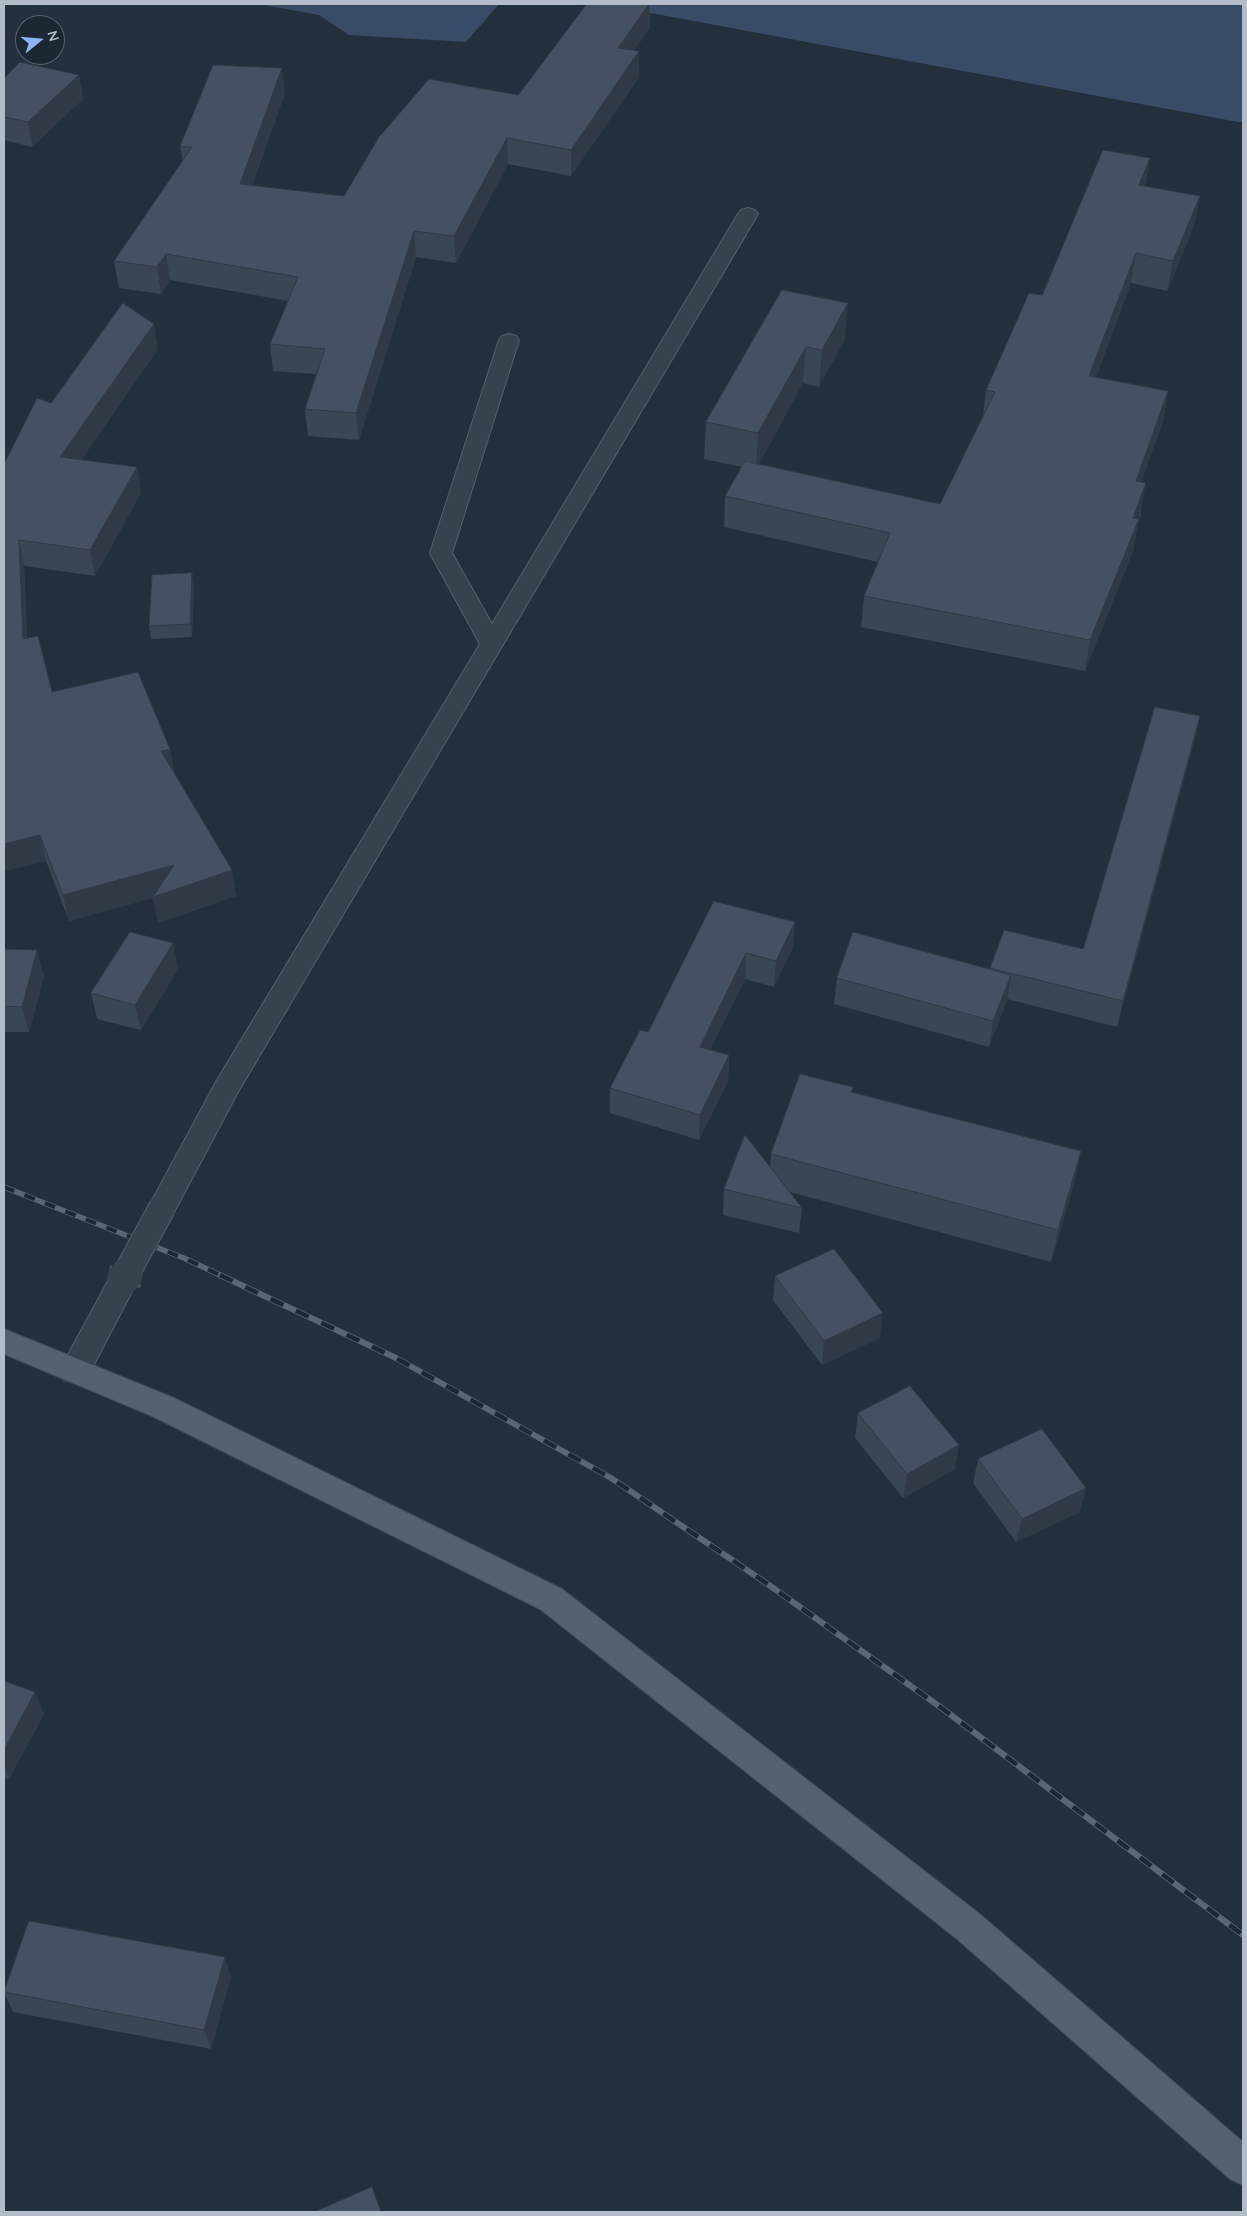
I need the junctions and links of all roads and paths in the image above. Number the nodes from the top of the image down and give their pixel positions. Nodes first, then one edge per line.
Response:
1 (748, 214) dead end
2 (509, 340) dead end
3 (492, 644) junction
4 (4, 1341) edge
5 (75, 1371) junction
6 (1243, 2166) edge

1 - 3 lane
2 - 3 lane
3 - 5 lane, bridge
4 - 5 main road
5 - 6 main road

